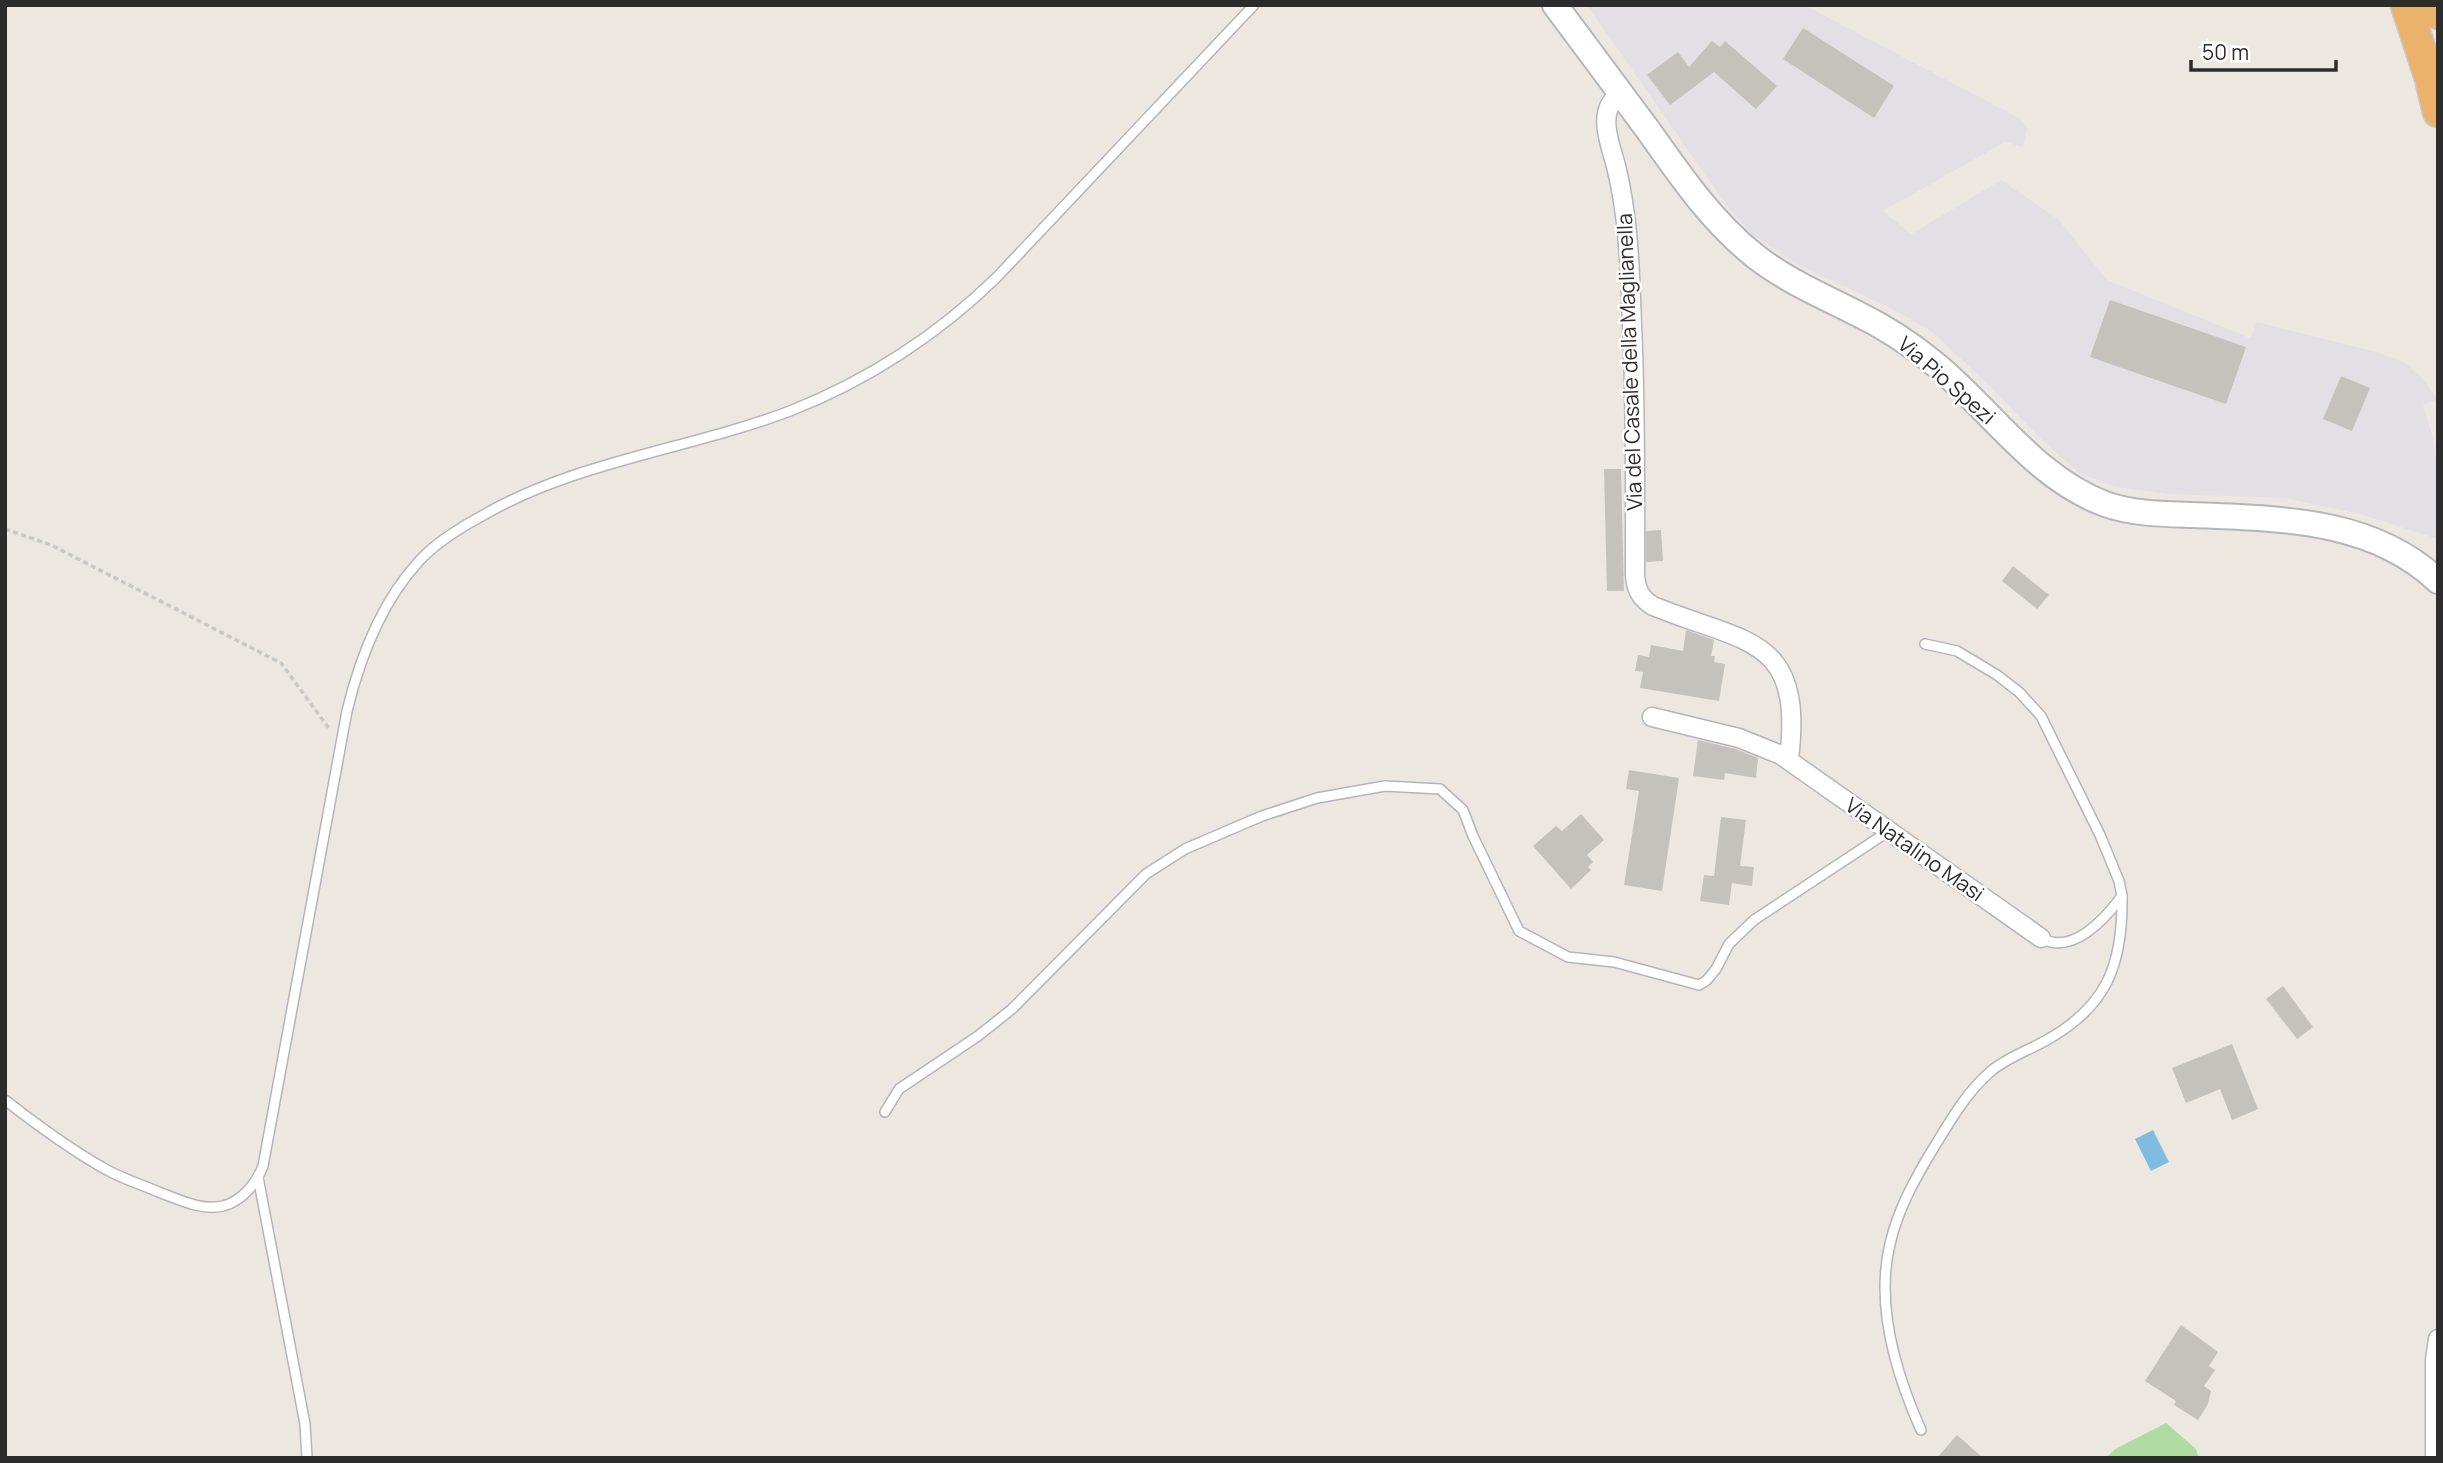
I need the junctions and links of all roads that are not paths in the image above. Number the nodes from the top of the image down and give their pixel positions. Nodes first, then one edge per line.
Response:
1 (1254, 5) edge
2 (1555, 5) edge
3 (2406, 5) edge
4 (2434, 5) edge
5 (2438, 14) edge
6 (1621, 93) junction
7 (2438, 112) edge
8 (2438, 581) edge
9 (1925, 644) dead end
10 (1652, 717) dead end
11 (1788, 759) junction
12 (1889, 831) junction
13 (2122, 896) junction
14 (2041, 939) joint
15 (5, 1100) edge
16 (885, 1112) dead end
17 (258, 1177) junction
18 (2438, 1339) edge
19 (1921, 1430) dead end
20 (307, 1458) edge
21 (2435, 1458) edge

1 - 17 lane
2 - 6 street, Via Pio Spezi
3 - 7 highway
4 - 5 highway
6 - 8 street, Via Pio Spezi
6 - 11 street, Via del Casale della Maglianella
9 - 13 lane
10 - 11 street, Via Natalino Masi
11 - 12 street, Via Natalino Masi
12 - 14 street, Via Natalino Masi
12 - 16 lane
13 - 14 lane
13 - 19 lane
15 - 17 lane
17 - 20 lane
18 - 21 street

